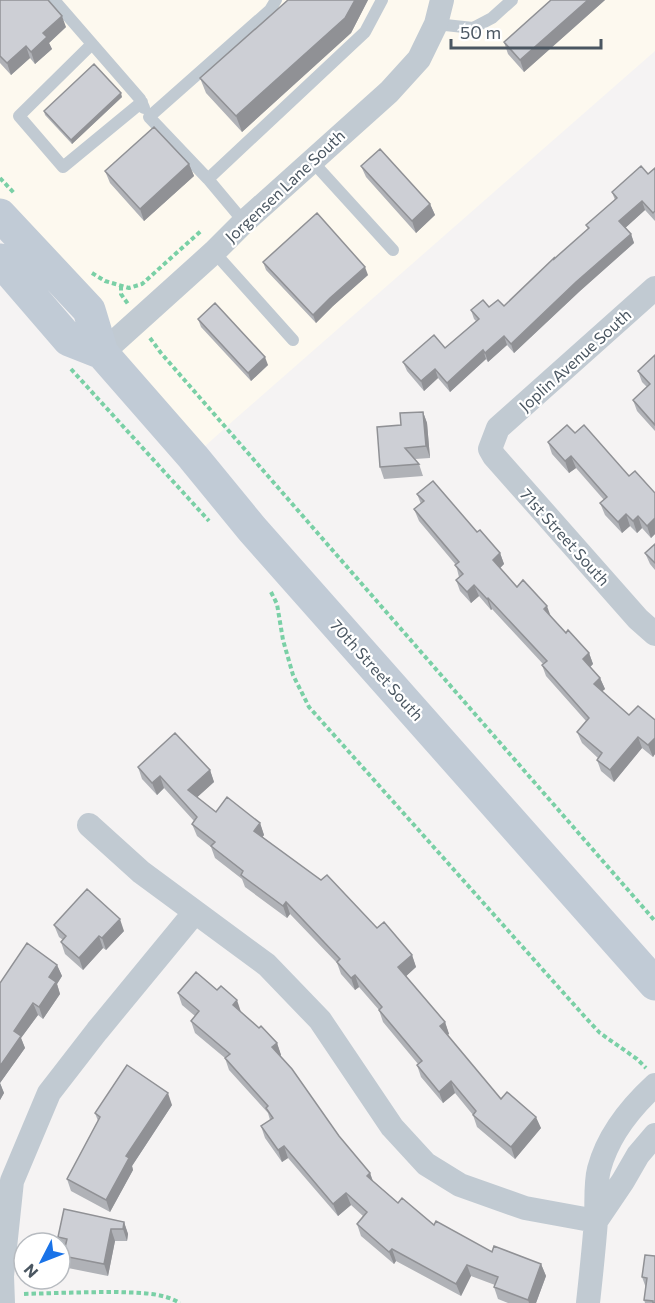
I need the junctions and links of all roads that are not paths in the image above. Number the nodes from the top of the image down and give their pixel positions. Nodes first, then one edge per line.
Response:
1 (54, 0) edge
2 (276, 0) edge
3 (382, 0) edge
4 (442, 0) edge
5 (512, 0) edge
6 (436, 24) junction
7 (92, 44) junction
8 (142, 102) junction
9 (149, 117) junction
10 (311, 160) junction
11 (208, 179) junction
12 (0, 215) edge
13 (244, 222) junction
14 (393, 250) dead end
15 (214, 252) junction
16 (0, 260) edge
17 (655, 288) edge
18 (293, 340) dead end
19 (102, 353) junction
20 (496, 432) joint
21 (655, 634) edge
22 (89, 825) dead end
23 (195, 912) junction
24 (655, 984) edge
25 (652, 1078) edge
26 (655, 1135) edge
27 (596, 1221) junction
28 (1, 1276) edge
29 (14, 1298) edge
30 (588, 1303) edge

1 - 7 lane
2 - 9 lane
3 - 11 lane
4 - 6 street, Jorgensen Lane South
5 - 6 lane
6 - 10 street, Jorgensen Lane South
7 - 8 lane
7 - 8 lane
8 - 9 lane
9 - 11 lane
10 - 13 street, Jorgensen Lane South
10 - 14 lane
11 - 13 lane
12 - 19 main road, 70th Street South
13 - 15 street, Jorgensen Lane South
15 - 18 lane
15 - 19 street, Jorgensen Lane South
16 - 19 main road, 70th Street South
17 - 20 street, Joplin Avenue South
19 - 24 main road, 70th Street South
20 - 21 street, 71st Street South
22 - 23 street
23 - 27 street
23 - 28 street
25 - 27 street
26 - 27 street
27 - 30 street
28 - 29 street

